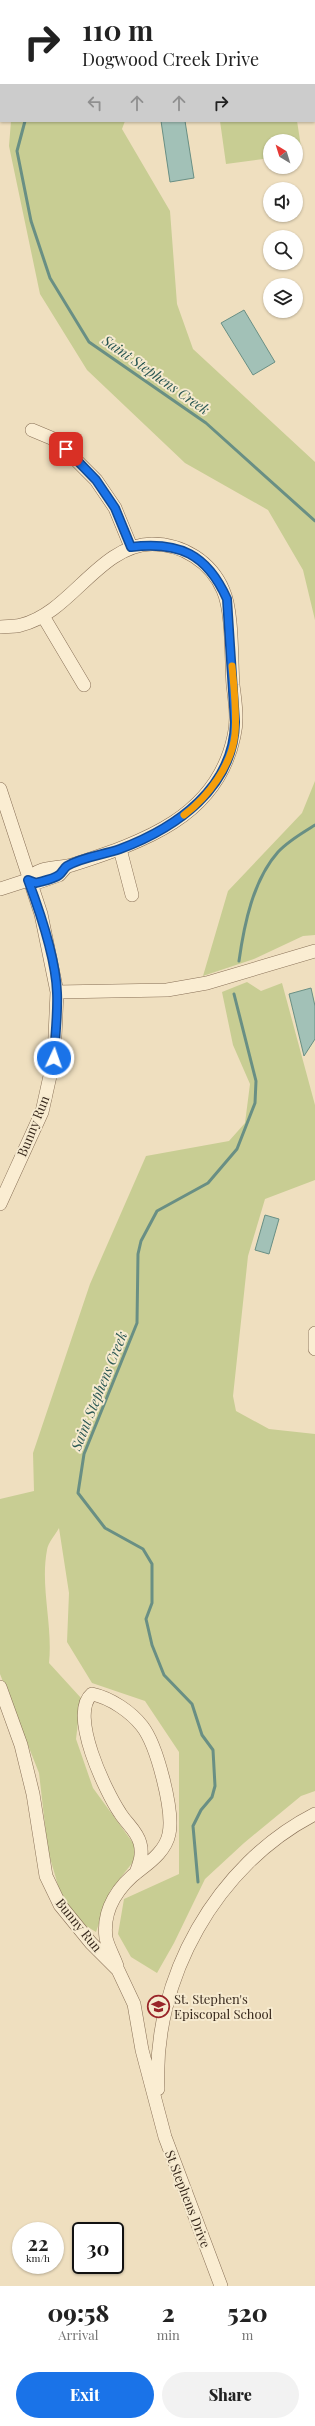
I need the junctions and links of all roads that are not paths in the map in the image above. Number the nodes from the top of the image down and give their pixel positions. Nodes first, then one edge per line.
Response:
1 (32, 430) dead end
2 (131, 547) junction
3 (43, 616) junction
4 (0, 627) edge
5 (84, 685) dead end
6 (0, 789) edge
7 (120, 849) junction
8 (28, 880) junction
9 (0, 889) edge
10 (132, 895) dead end
11 (315, 951) edge
12 (57, 992) junction
13 (0, 1204) edge
14 (315, 1333) edge
15 (315, 1349) edge
16 (0, 1687) edge
17 (315, 1814) edge
18 (136, 1873) junction
19 (118, 1970) junction
20 (159, 2111) junction
21 (221, 2286) edge

1 - 2 street
2 - 3 street
2 - 7 street
3 - 4 street
3 - 5 street
6 - 8 street, Bunny Run
7 - 8 street
7 - 10 street
8 - 9 street
8 - 12 street, Bunny Run
11 - 12 street
12 - 13 street, Bunny Run
14 - 15 street
16 - 19 street, Bunny Run
17 - 20 street
18 - 18 street
18 - 19 street
19 - 20 street, Bunny Run
20 - 21 street, St Stephens Drive

